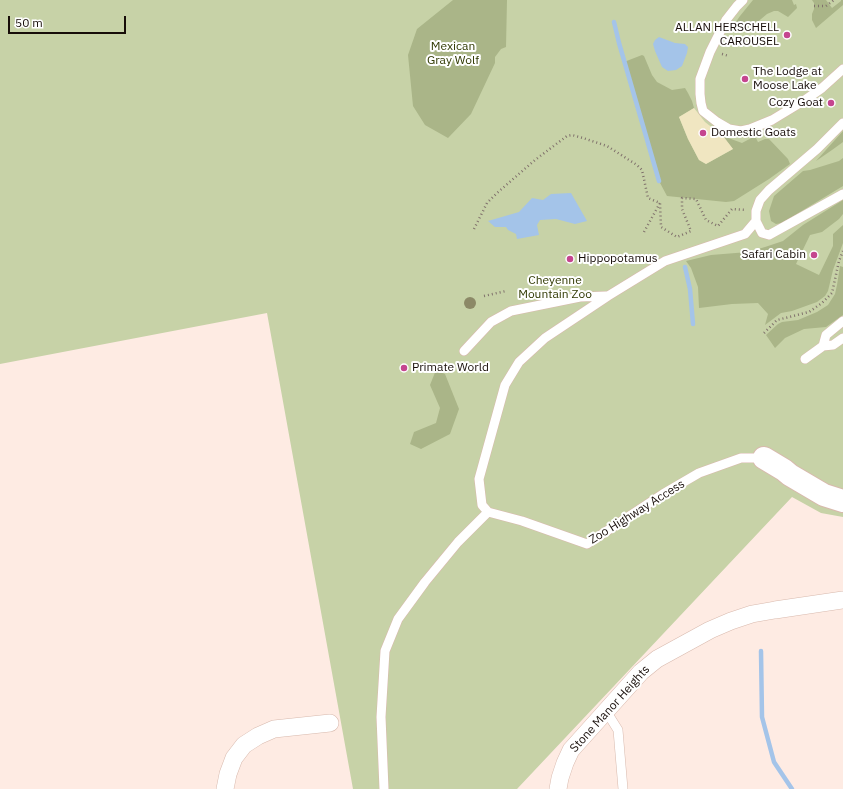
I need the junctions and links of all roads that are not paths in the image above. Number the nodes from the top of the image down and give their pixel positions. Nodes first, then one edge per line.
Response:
1 (743, 0) edge
2 (843, 69) edge
3 (843, 123) edge
4 (843, 194) edge
5 (756, 221) junction
6 (608, 296) junction
7 (843, 321) edge
8 (843, 338) edge
9 (823, 346) junction
10 (464, 351) dead end
11 (805, 359) dead end
12 (764, 458) joint
13 (843, 501) edge
14 (488, 512) junction
15 (843, 600) edge
16 (606, 711) junction
17 (330, 723) dead end
18 (225, 789) edge
19 (384, 789) edge
20 (558, 789) edge
21 (623, 789) edge

1 - 2 lane
3 - 5 lane
4 - 5 lane
5 - 6 lane
6 - 10 lane
6 - 14 lane
7 - 9 lane
8 - 9 lane
9 - 11 lane
12 - 13 street
12 - 14 lane, Zoo Highway Access
14 - 19 lane
15 - 16 street, Stone Manor Heights
16 - 20 street, Stone Manor Heights
16 - 21 lane
17 - 18 street

